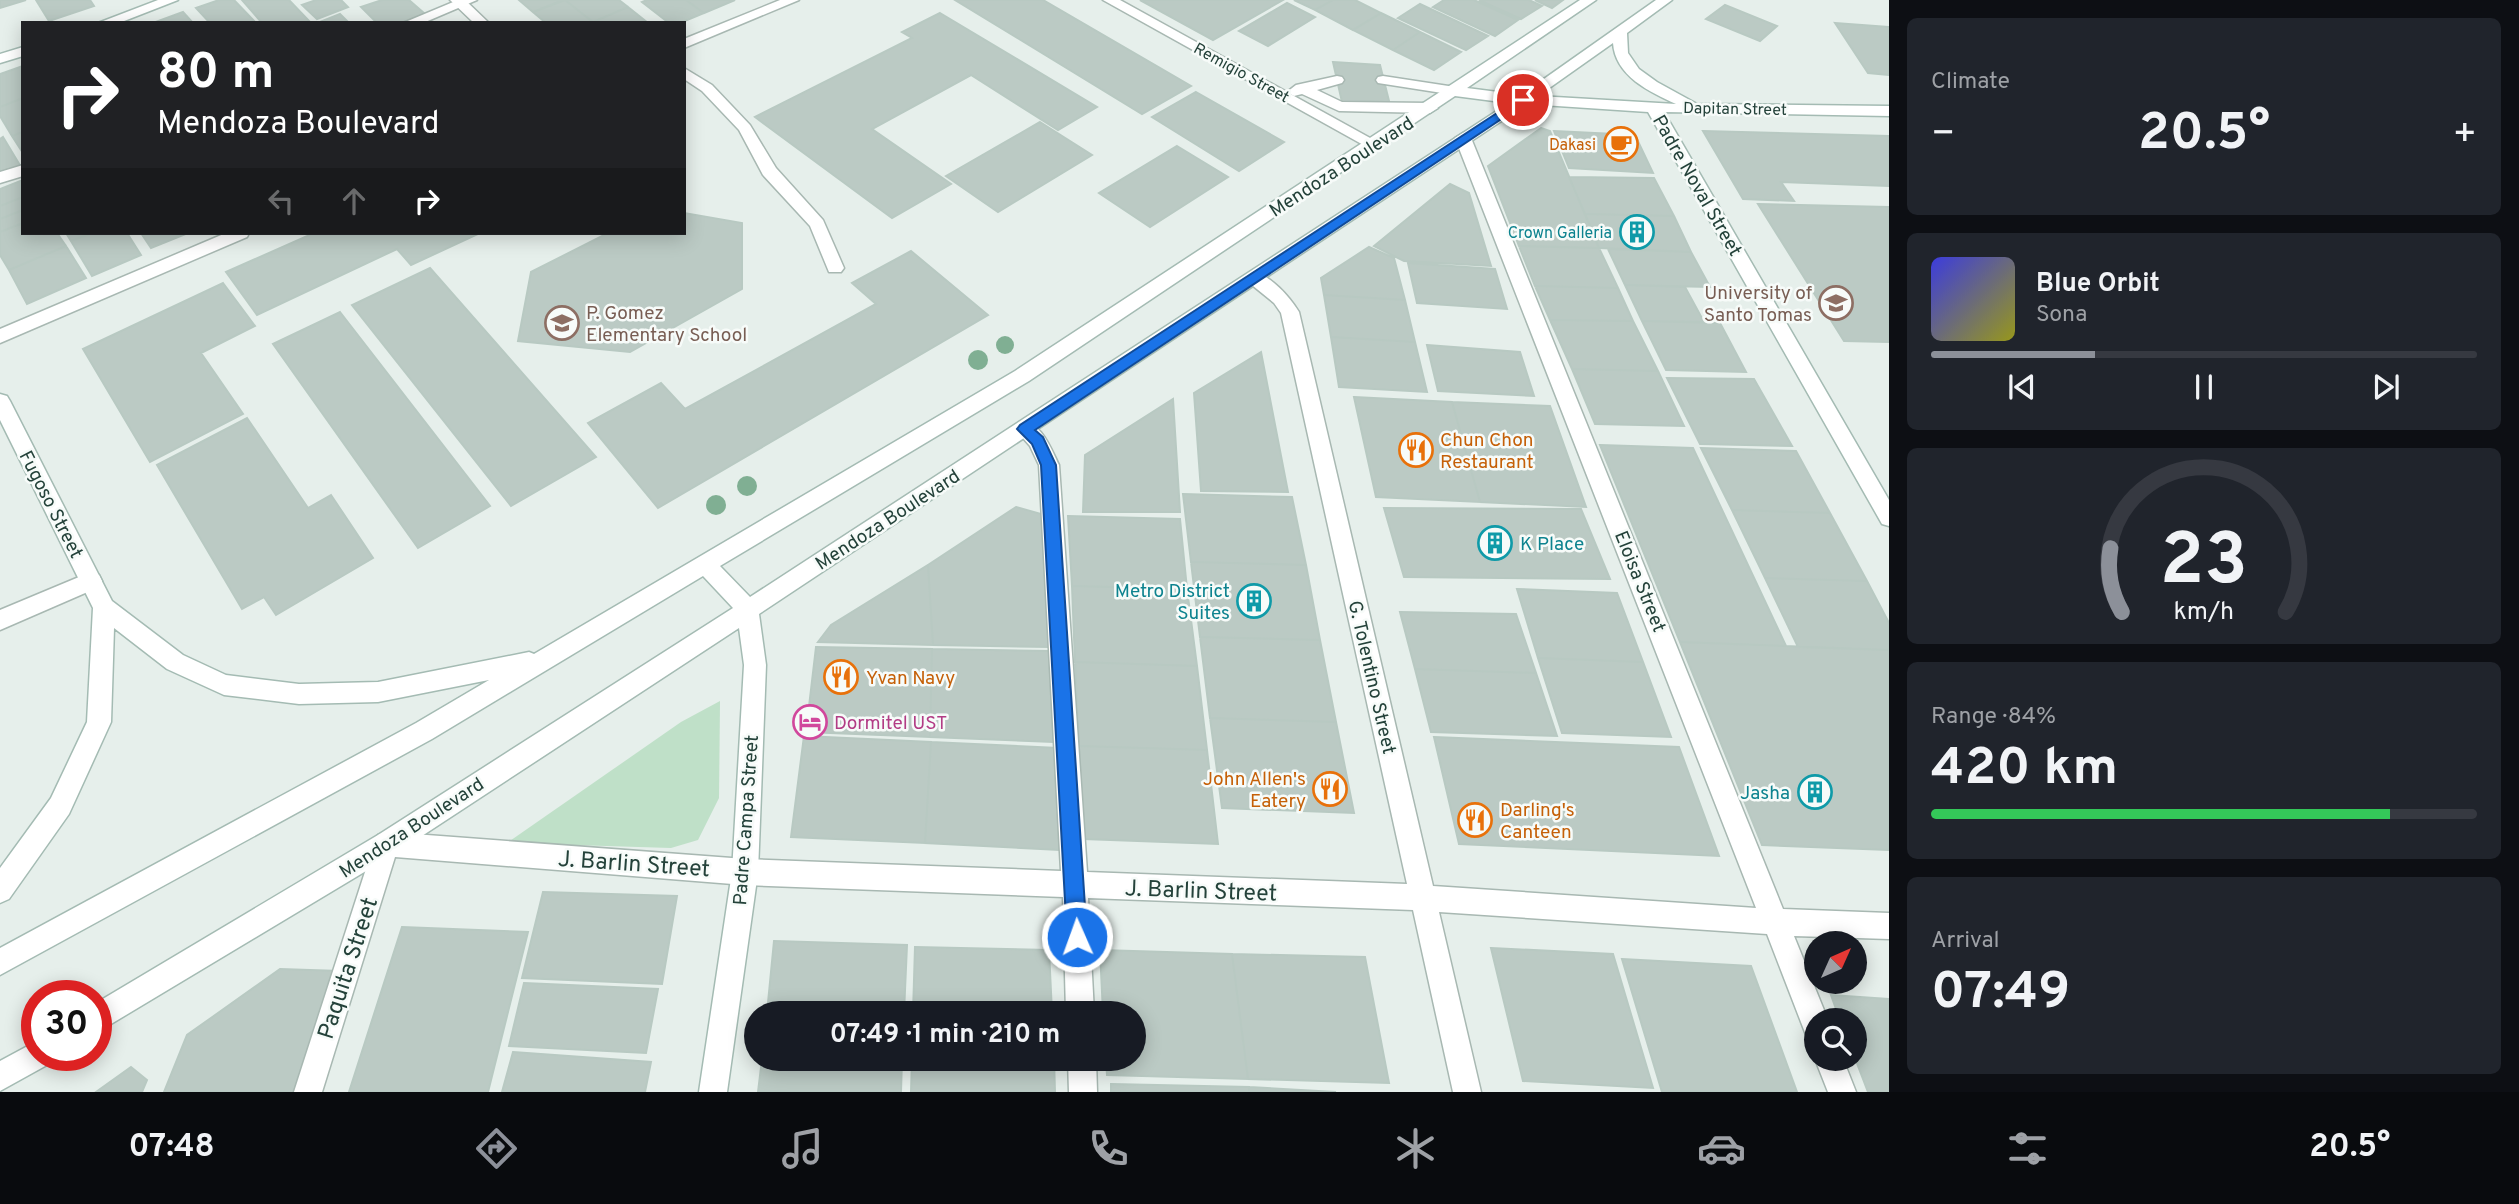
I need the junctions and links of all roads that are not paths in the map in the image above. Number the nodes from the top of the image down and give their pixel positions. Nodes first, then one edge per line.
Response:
1 (171, 0) edge
2 (792, 0) edge
3 (1110, 0) edge
4 (1589, 0) edge
5 (1665, 0) edge
6 (462, 1) edge
7 (111, 21) edge
8 (415, 21) edge
9 (480, 21) edge
10 (1619, 32) junction
11 (686, 43) edge
12 (21, 52) edge
13 (0, 59) edge
14 (686, 73) edge
15 (1337, 79) dead end
16 (1383, 80) dead end
17 (1301, 88) junction
18 (1455, 91) junction
19 (1287, 96) junction
20 (1523, 100) junction
21 (1339, 106) junction
22 (1653, 107) junction
23 (1699, 107) junction
24 (1430, 108) junction
25 (1889, 111) edge
26 (1323, 117) junction
27 (1463, 138) junction
28 (1373, 144) junction
29 (21, 171) edge
30 (0, 178) edge
31 (236, 235) edge
32 (835, 268) dead end
33 (1253, 277) junction
34 (0, 336) edge
35 (0, 401) edge
36 (1025, 429) junction
37 (1889, 518) edge
38 (705, 564) junction
39 (91, 581) junction
40 (104, 608) junction
41 (748, 610) junction
42 (0, 620) edge
43 (545, 658) junction
44 (387, 844) junction
45 (745, 872) junction
46 (1075, 886) junction
47 (0, 890) edge
48 (1424, 898) junction
49 (1776, 922) junction
50 (1889, 926) edge
51 (0, 961) edge
52 (1080, 1001) edge
53 (1809, 1008) edge
54 (112, 1009) edge
55 (21, 1065) edge
56 (1082, 1071) edge
57 (1834, 1071) edge
58 (0, 1077) edge
59 (308, 1092) edge
60 (713, 1092) edge
61 (1083, 1092) edge
62 (1466, 1092) edge
63 (1842, 1092) edge

1 - 7 street
2 - 11 street
3 - 19 street, Remigio Street
4 - 18 street, Mendoza Boulevard
5 - 10 street, Mendoza Boulevard
6 - 8 street
6 - 9 street
10 - 20 street, Mendoza Boulevard
10 - 23 street
12 - 13 street
14 - 32 street
15 - 17 street
16 - 18 street, Dapitan Street
17 - 19 street
17 - 21 street
18 - 20 street, Dapitan Street
18 - 24 street, Mendoza Boulevard
19 - 26 street, Remigio Street
20 - 22 street, Dapitan Street
20 - 27 street, Mendoza Boulevard
21 - 24 street
21 - 26 street
22 - 23 street, Dapitan Street
22 - 37 street, Padre Noval Street
23 - 25 street, Dapitan Street
24 - 28 street, Mendoza Boulevard
26 - 28 street, Remigio Street
27 - 33 street, Mendoza Boulevard
27 - 49 street, Eloisa Street
28 - 38 street, Mendoza Boulevard
29 - 30 street
31 - 34 street
33 - 36 street, Mendoza Boulevard
33 - 48 street, G. Tolentino Street
35 - 39 street, Fugoso Street
36 - 41 street, Mendoza Boulevard
36 - 46 street
38 - 41 street
38 - 43 street, Mendoza Boulevard
39 - 40 street, Fugoso Street
39 - 42 street
40 - 43 street
40 - 47 street
41 - 44 street, Mendoza Boulevard
41 - 45 street, Padre Campa Street
43 - 51 street, Mendoza Boulevard
44 - 45 street, J. Barlin Street
44 - 54 street, Mendoza Boulevard
44 - 59 street, Paquita Street
45 - 46 street, J. Barlin Street
45 - 60 street, Padre Campa Street
46 - 48 street, J. Barlin Street
46 - 52 street
48 - 49 street, J. Barlin Street
48 - 62 street, G. Tolentino Street
49 - 50 street, J. Barlin Street
49 - 53 street, Eloisa Street
55 - 58 street
56 - 61 street
57 - 63 street

